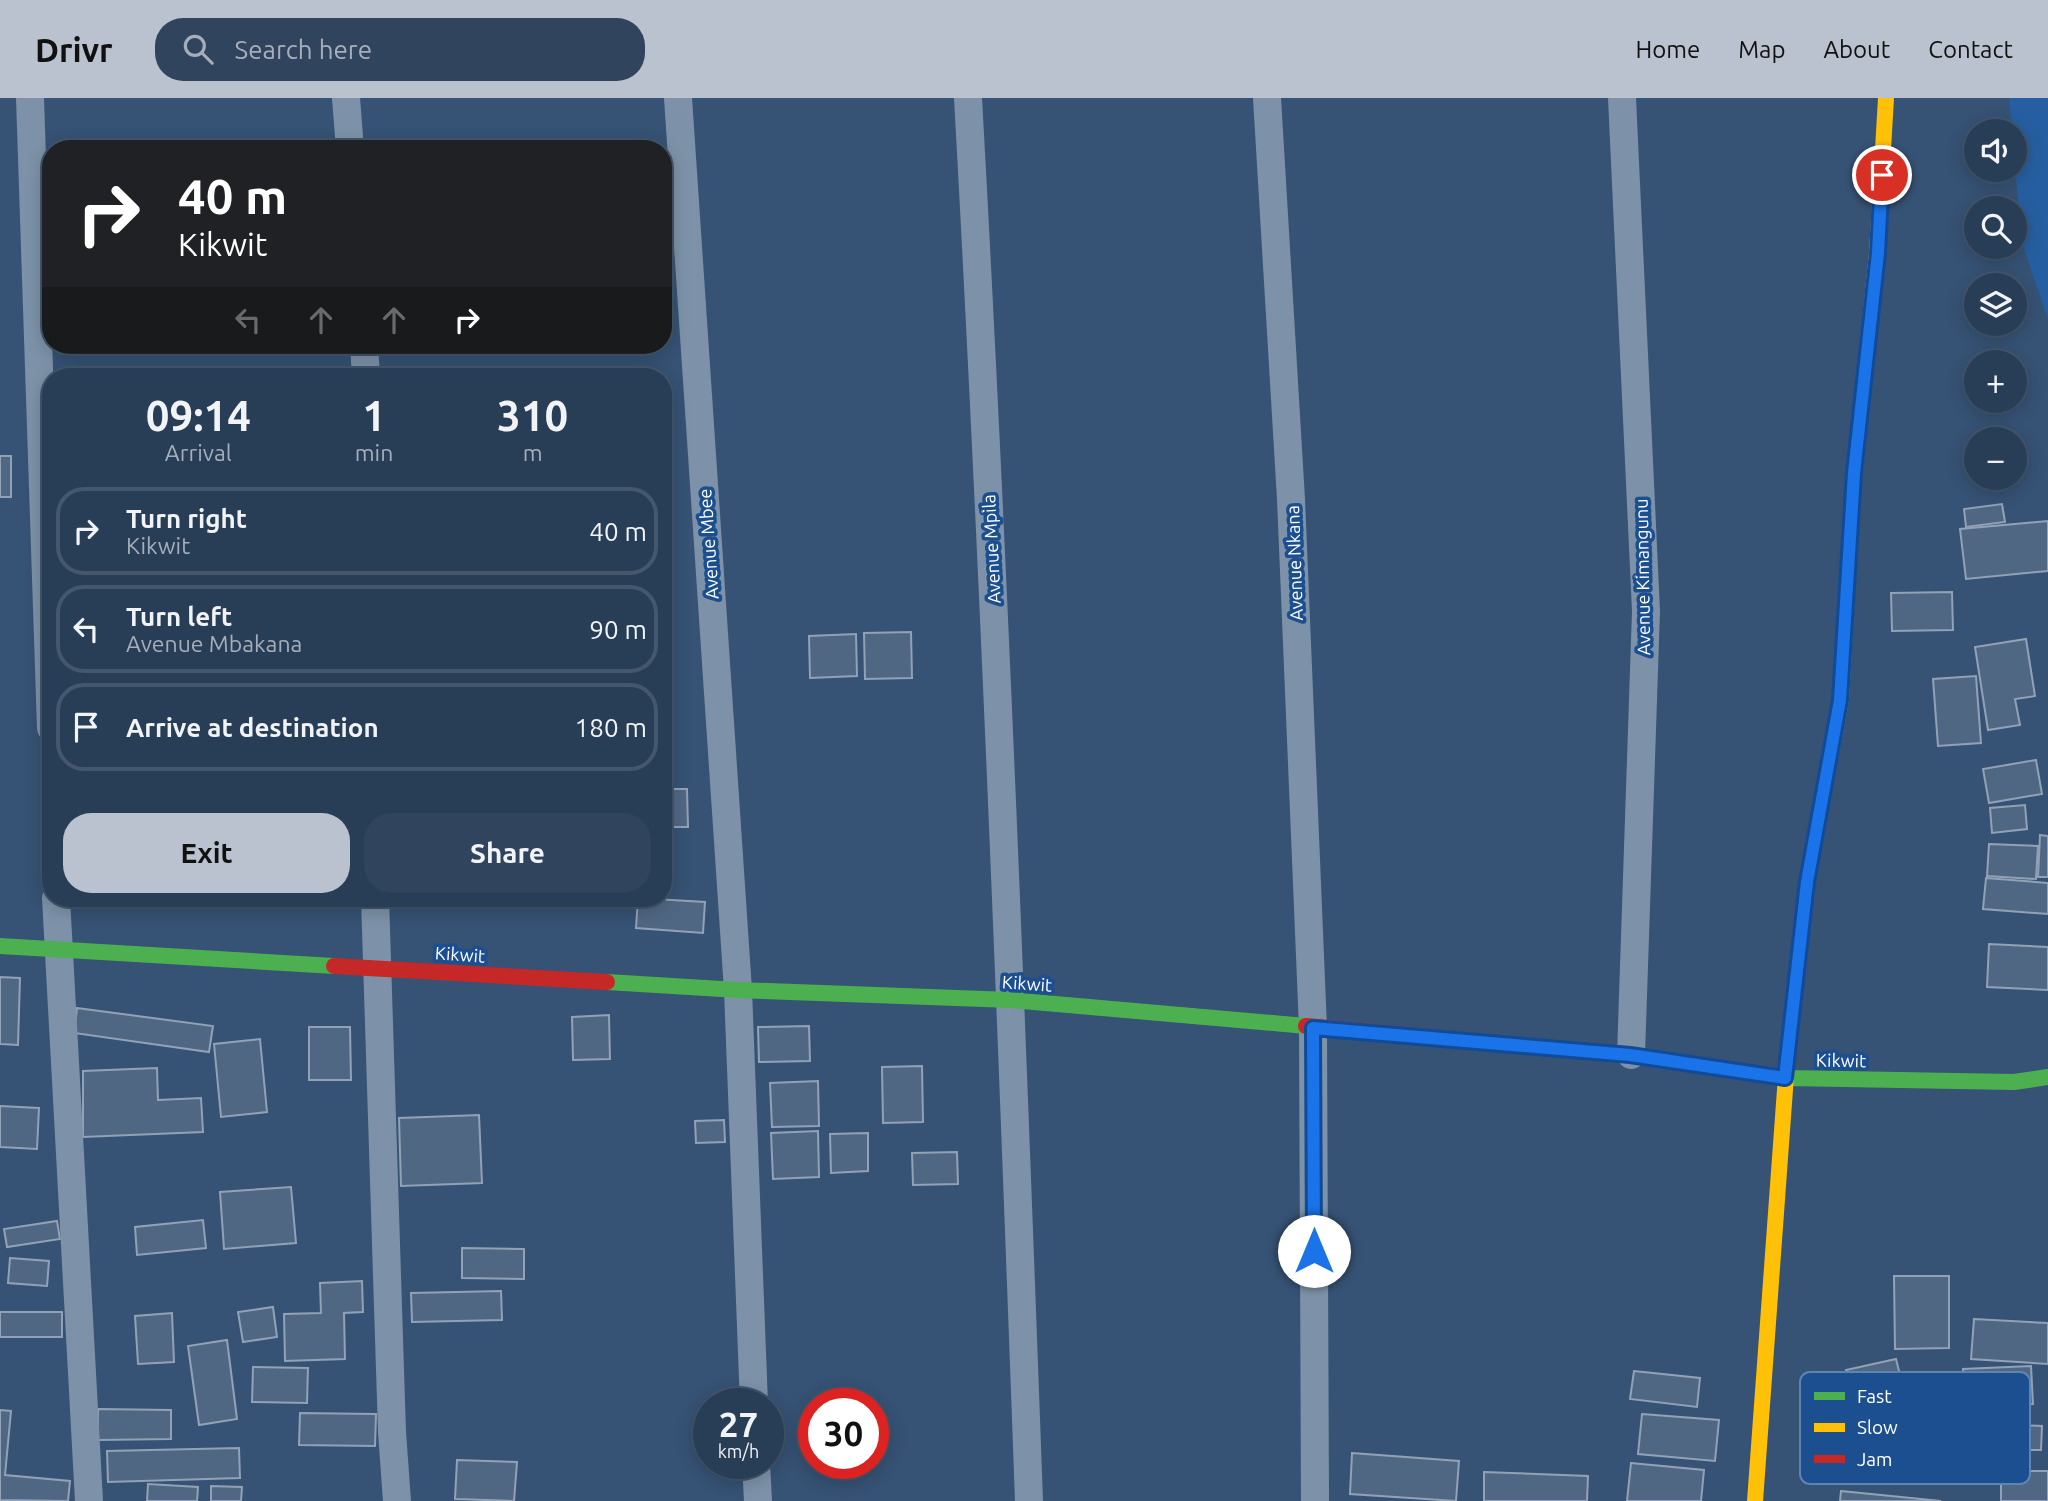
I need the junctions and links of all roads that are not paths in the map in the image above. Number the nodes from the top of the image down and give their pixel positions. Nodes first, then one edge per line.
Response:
1 (30, 98) edge
2 (346, 98) edge
3 (678, 98) edge
4 (968, 98) edge
5 (1267, 98) edge
6 (1622, 98) edge
7 (1886, 98) edge
8 (349, 140) edge
9 (42, 458) edge
10 (56, 907) edge
11 (375, 907) edge
12 (0, 946) edge
13 (58, 951) junction
14 (376, 968) junction
15 (738, 990) junction
16 (1011, 1000) junction
17 (1313, 1028) junction
18 (1630, 1055) junction
19 (2048, 1077) edge
20 (1785, 1078) junction
21 (753, 1388) edge
22 (757, 1479) edge
23 (89, 1501) edge
24 (397, 1501) edge
25 (758, 1501) edge
26 (1029, 1501) edge
27 (1315, 1501) edge
28 (1755, 1501) edge

1 - 9 street
2 - 8 street
3 - 15 street, Avenue Mbee
4 - 16 street, Avenue Mpila
5 - 17 street, Avenue Nkana
6 - 18 street, Avenue Kimangunu
7 - 20 main road
10 - 13 street
11 - 14 street
12 - 13 main road, Kikwit
13 - 14 main road, Kikwit
13 - 23 street
14 - 15 main road, Kikwit
14 - 24 street
15 - 16 main road, Kikwit
15 - 21 street, Avenue Mbee
16 - 17 main road, Kikwit
16 - 26 street, Avenue Mpila
17 - 18 main road, Kikwit
17 - 27 street, Avenue Nkana
18 - 20 main road, Kikwit
19 - 20 main road, Kikwit
20 - 28 main road
22 - 25 street

